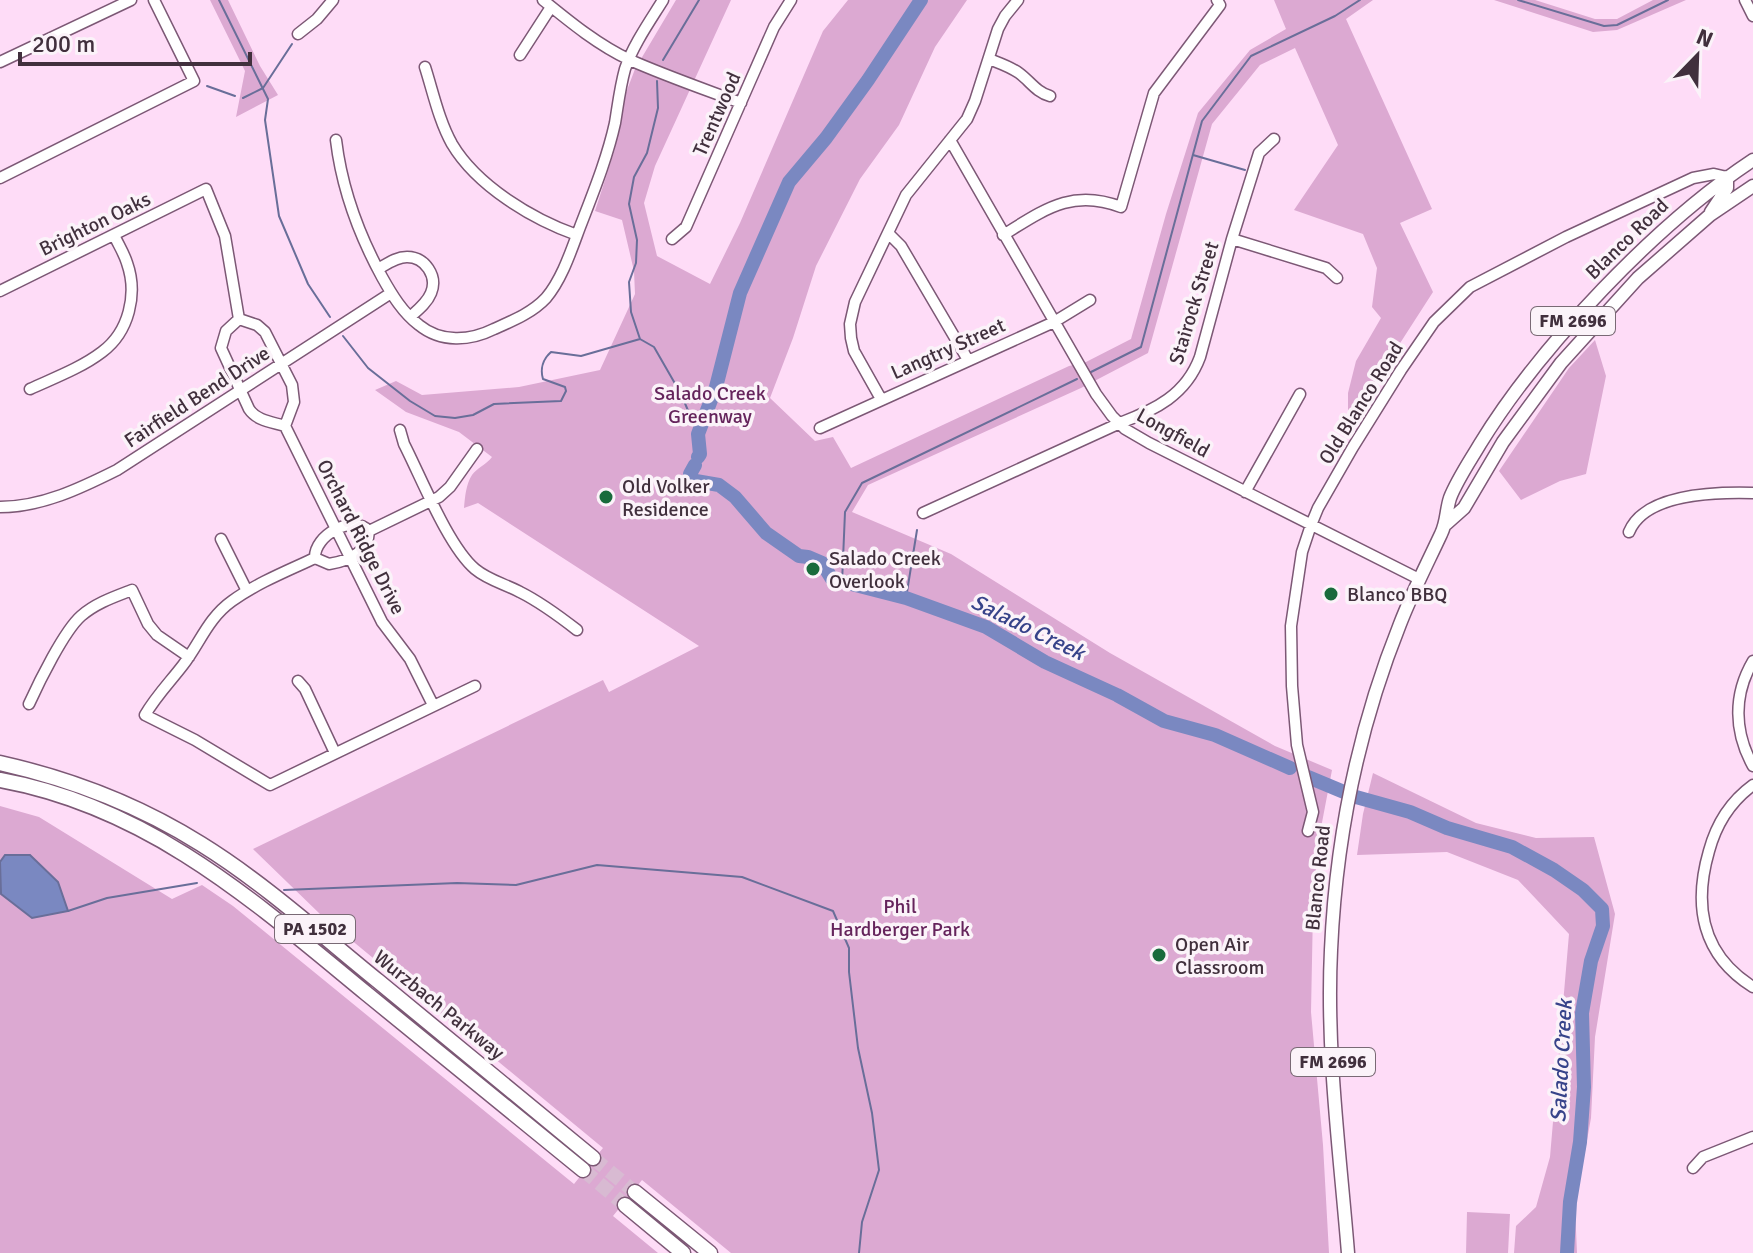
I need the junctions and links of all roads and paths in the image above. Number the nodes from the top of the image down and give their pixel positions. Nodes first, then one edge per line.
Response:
1 (131, 0) edge
2 (154, 0) edge
3 (333, 0) edge
4 (663, 0) edge
5 (791, 0) edge
6 (1018, 0) edge
7 (1745, 0) edge
8 (1218, 3) edge
9 (547, 4) edge
10 (1753, 16) edge
11 (298, 34) dead end
12 (520, 55) dead end
13 (629, 59) junction
14 (989, 59) junction
15 (0, 62) edge
16 (425, 67) dead end
17 (1050, 96) dead end
18 (741, 103) junction
19 (1274, 139) dead end
20 (336, 140) dead end
21 (950, 140) junction
22 (1753, 160) edge
23 (1727, 177) junction
24 (0, 178) edge
25 (1753, 186) edge
26 (1710, 215) junction
27 (888, 233) junction
28 (114, 235) junction
29 (577, 235) junction
30 (1003, 235) junction
31 (672, 239) dead end
32 (1232, 239) junction
33 (378, 269) junction
34 (1337, 278) dead end
35 (0, 291) edge
36 (391, 293) junction
37 (1090, 300) dead end
38 (410, 317) junction
39 (239, 319) junction
40 (1054, 322) junction
41 (968, 360) junction
42 (282, 364) junction
43 (30, 389) dead end
44 (241, 390) junction
45 (1300, 394) dead end
46 (881, 399) junction
47 (1120, 423) junction
48 (285, 426) junction
49 (820, 428) dead end
50 (400, 430) dead end
51 (477, 449) dead end
52 (1245, 492) junction
53 (1753, 493) edge
54 (432, 501) junction
55 (6, 507) edge
56 (923, 513) dead end
57 (0, 514) edge
58 (1446, 524) junction
59 (1311, 525) junction
60 (337, 530) junction
61 (369, 531) junction
62 (1629, 532) dead end
63 (221, 539) dead end
64 (350, 557) junction
65 (315, 558) junction
66 (1419, 579) junction
67 (247, 591) junction
68 (577, 630) dead end
69 (189, 657) junction
70 (1753, 661) edge
71 (298, 681) dead end
72 (475, 686) dead end
73 (29, 704) dead end
74 (433, 705) junction
75 (335, 753) junction
76 (0, 763) edge
77 (1753, 766) edge
78 (0, 780) edge
79 (1753, 785) edge
80 (1308, 831) dead end
81 (1753, 987) edge
82 (1753, 1137) edge
83 (593, 1158) tunnel mouth
84 (1693, 1168) dead end
85 (583, 1170) tunnel mouth
86 (635, 1192) tunnel mouth
87 (625, 1205) tunnel mouth
88 (683, 1253) edge
89 (710, 1253) edge
90 (1348, 1253) edge

1 - 15 street
2 - 24 street
3 - 11 street
4 - 13 street
5 - 18 street, Trentwood
6 - 14 street
7 - 10 street
8 - 30 street
9 - 12 street
9 - 13 street
13 - 18 street
13 - 29 street
14 - 17 street
14 - 21 street
16 - 29 street
18 - 31 street, Trentwood
19 - 32 street, Stairock Street
20 - 33 street
21 - 27 street
21 - 30 street, Longfield
22 - 23 main road, Blanco Road / FM 2696
23 - 26 main road
23 - 58 main road, Blanco Road / FM 2696
23 - 59 street, Old Blanco Road
25 - 26 main road, Blanco Road / FM 2696
26 - 58 main road, Blanco Road / FM 2696
27 - 41 street
27 - 46 street
28 - 35 street, Brighton Oaks
28 - 39 street, Brighton Oaks
28 - 43 street
29 - 38 street
30 - 40 street, Longfield
32 - 34 street
32 - 47 street, Stairock Street
33 - 36 street
33 - 38 street
36 - 38 street
36 - 42 street, Fairfield Bend Drive
37 - 40 street, Langtry Street
39 - 42 street
39 - 44 street
40 - 41 street, Langtry Street
40 - 47 street, Longfield
41 - 46 street, Langtry Street
42 - 44 street, Fairfield Bend Drive
42 - 48 street
44 - 48 street
44 - 55 street, Fairfield Bend Drive
45 - 52 street
46 - 49 street, Langtry Street
47 - 52 street, Longfield
47 - 56 street, Stairock Street
48 - 60 street, Orchard Ridge Drive
50 - 54 street
51 - 54 street
52 - 59 street, Longfield
53 - 62 street
54 - 61 street
54 - 68 street
55 - 57 street, Fairfield Bend Drive
58 - 66 main road, Blanco Road / FM 2696
59 - 66 street, Longfield
59 - 80 street, Old Blanco Road
60 - 61 street
60 - 64 street, Orchard Ridge Drive
60 - 65 street
61 - 64 street
63 - 67 street
64 - 65 street
64 - 74 street, Orchard Ridge Drive
65 - 67 street
66 - 90 main road, Blanco Road / FM 2696
67 - 69 street
69 - 73 street
69 - 75 street
70 - 77 street
71 - 75 street
72 - 74 street
74 - 75 street
76 - 83 highway, Wurzbach Parkway / PA 1502
78 - 85 highway, Wurzbach Parkway / PA 1502
79 - 81 street
82 - 84 street
86 - 89 highway
87 - 88 highway

